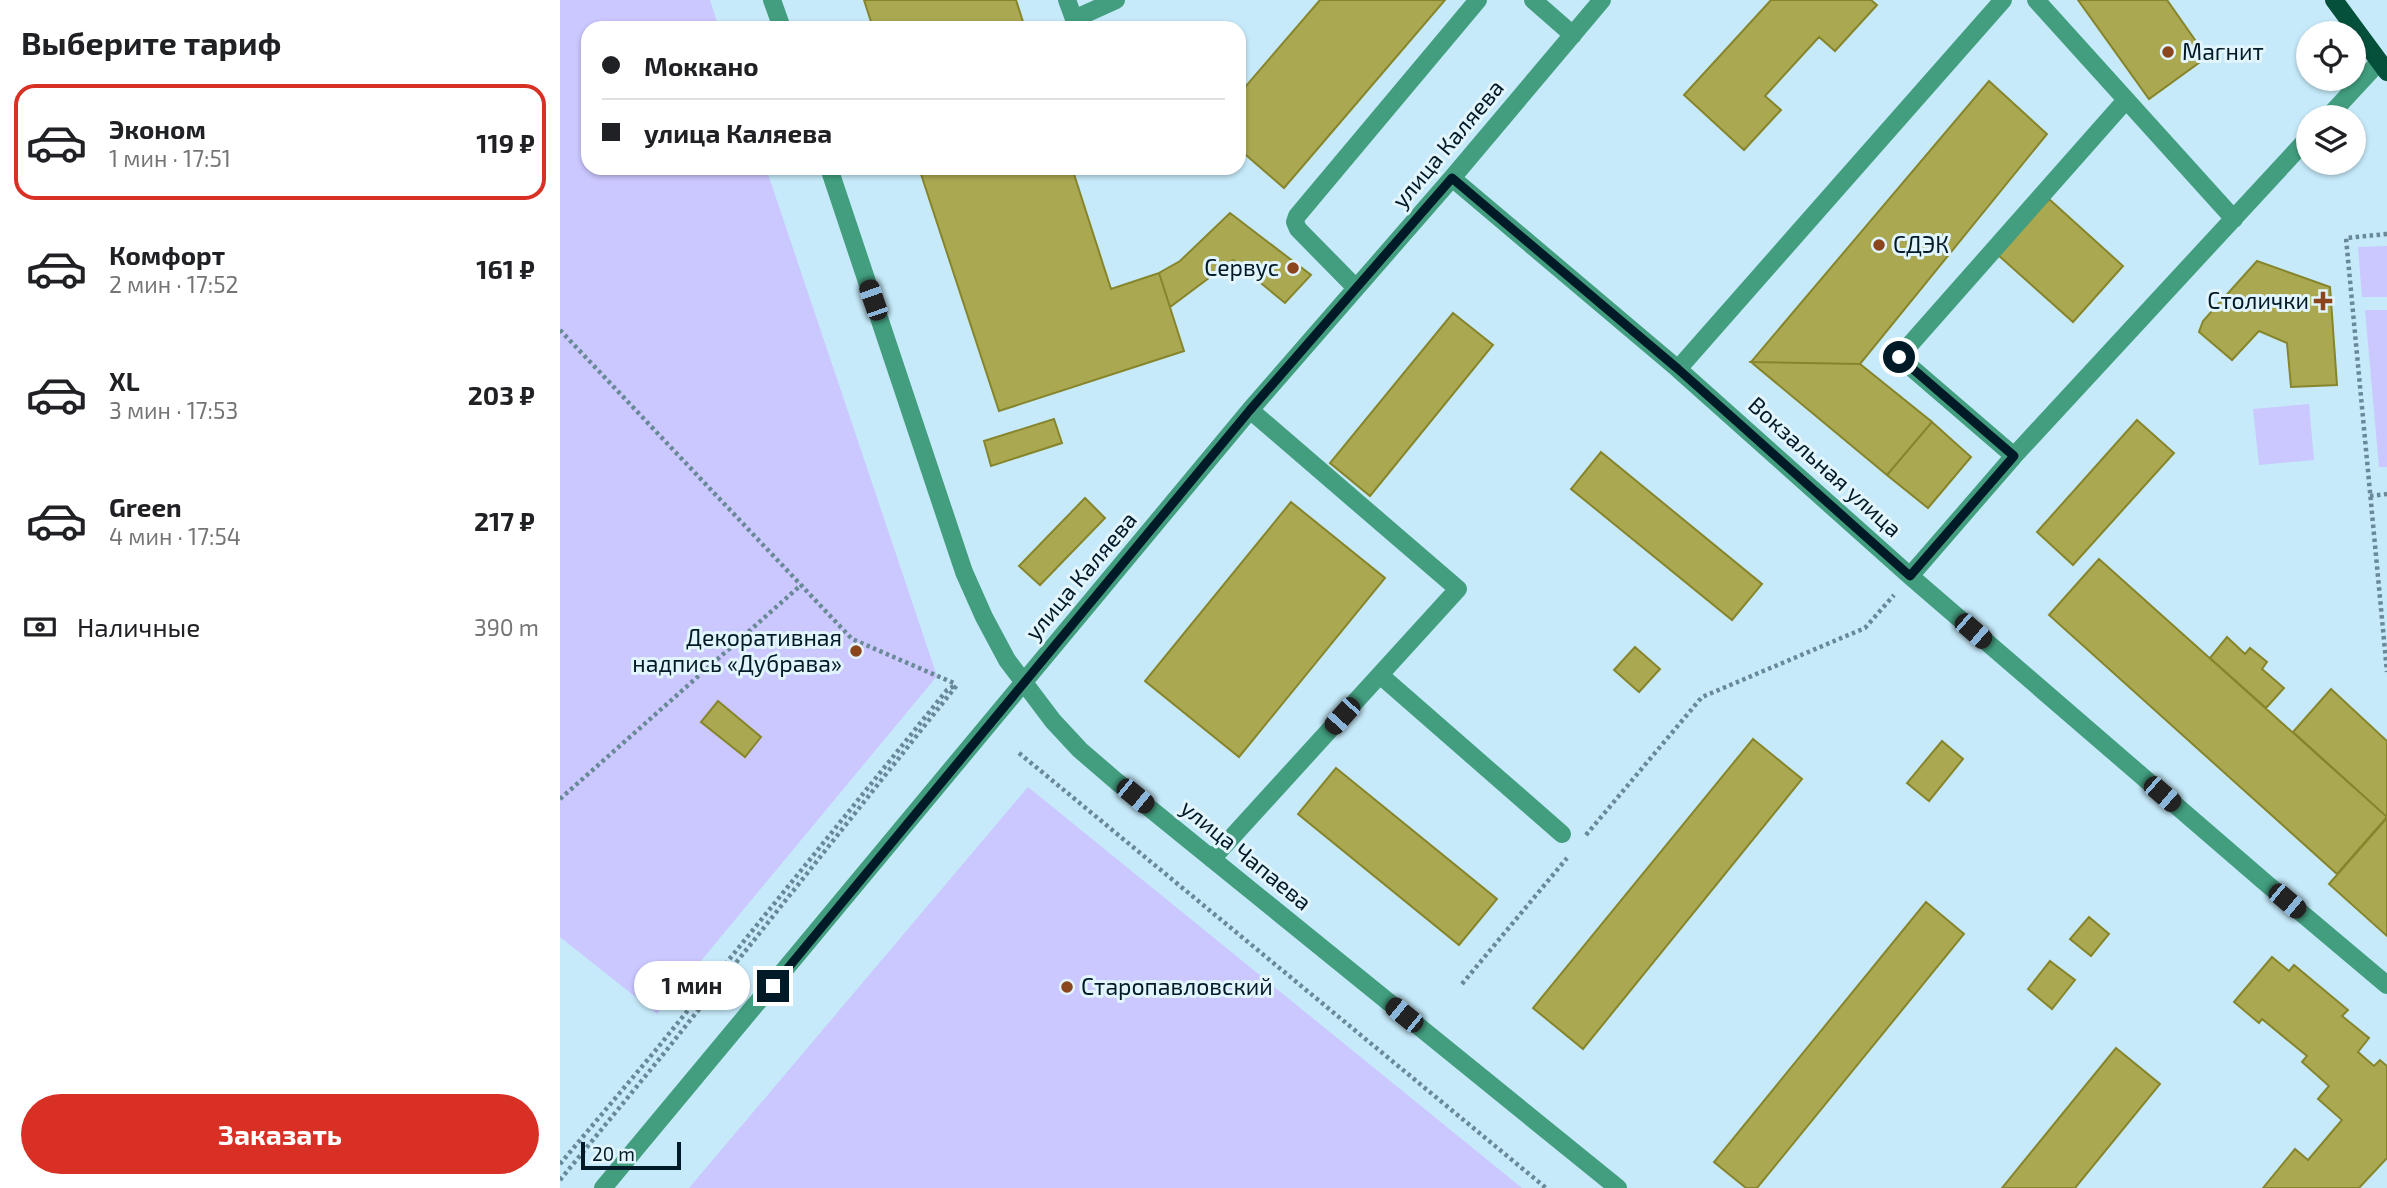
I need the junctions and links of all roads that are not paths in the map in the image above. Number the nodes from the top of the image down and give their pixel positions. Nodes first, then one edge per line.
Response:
1 (772, 0) edge
2 (1067, 0) edge
3 (1116, 0) edge
4 (1478, 0) edge
5 (1532, 0) edge
6 (1602, 0) edge
7 (2003, 0) edge
8 (2036, 0) edge
9 (2334, 0) edge
10 (780, 21) edge
11 (1573, 35) junction
12 (2383, 67) edge
13 (2126, 100) junction
14 (2341, 105) edge
15 (2296, 151) edge
16 (831, 175) edge
17 (1452, 178) junction
18 (2234, 219) junction
19 (1356, 288) junction
20 (1678, 369) junction
21 (1250, 410) junction
22 (2014, 456) junction
23 (1910, 576) junction
24 (1380, 675) junction
25 (1024, 683) junction
26 (1562, 834) dead end
27 (1212, 859) junction
28 (2387, 985) edge
29 (603, 1188) edge
30 (1618, 1188) edge

1 - 10 street
2 - 3 street
4 - 19 street
5 - 11 street
6 - 11 street, улица Каляева
7 - 20 street
8 - 13 street
9 - 12 main road
11 - 17 street, улица Каляева
12 - 14 street
13 - 18 street
13 - 22 street
15 - 18 street
16 - 25 street, улица Чапаева
17 - 19 street, улица Каляева
17 - 20 street, Вокзальная улица
18 - 22 street
19 - 21 street, улица Каляева
20 - 23 street, Вокзальная улица
21 - 24 street
21 - 25 street, улица Каляева
22 - 23 street
23 - 28 street, Вокзальная улица
24 - 26 street
24 - 27 street
25 - 27 street, улица Чапаева
25 - 29 street, улица Каляева
27 - 30 street, улица Чапаева

